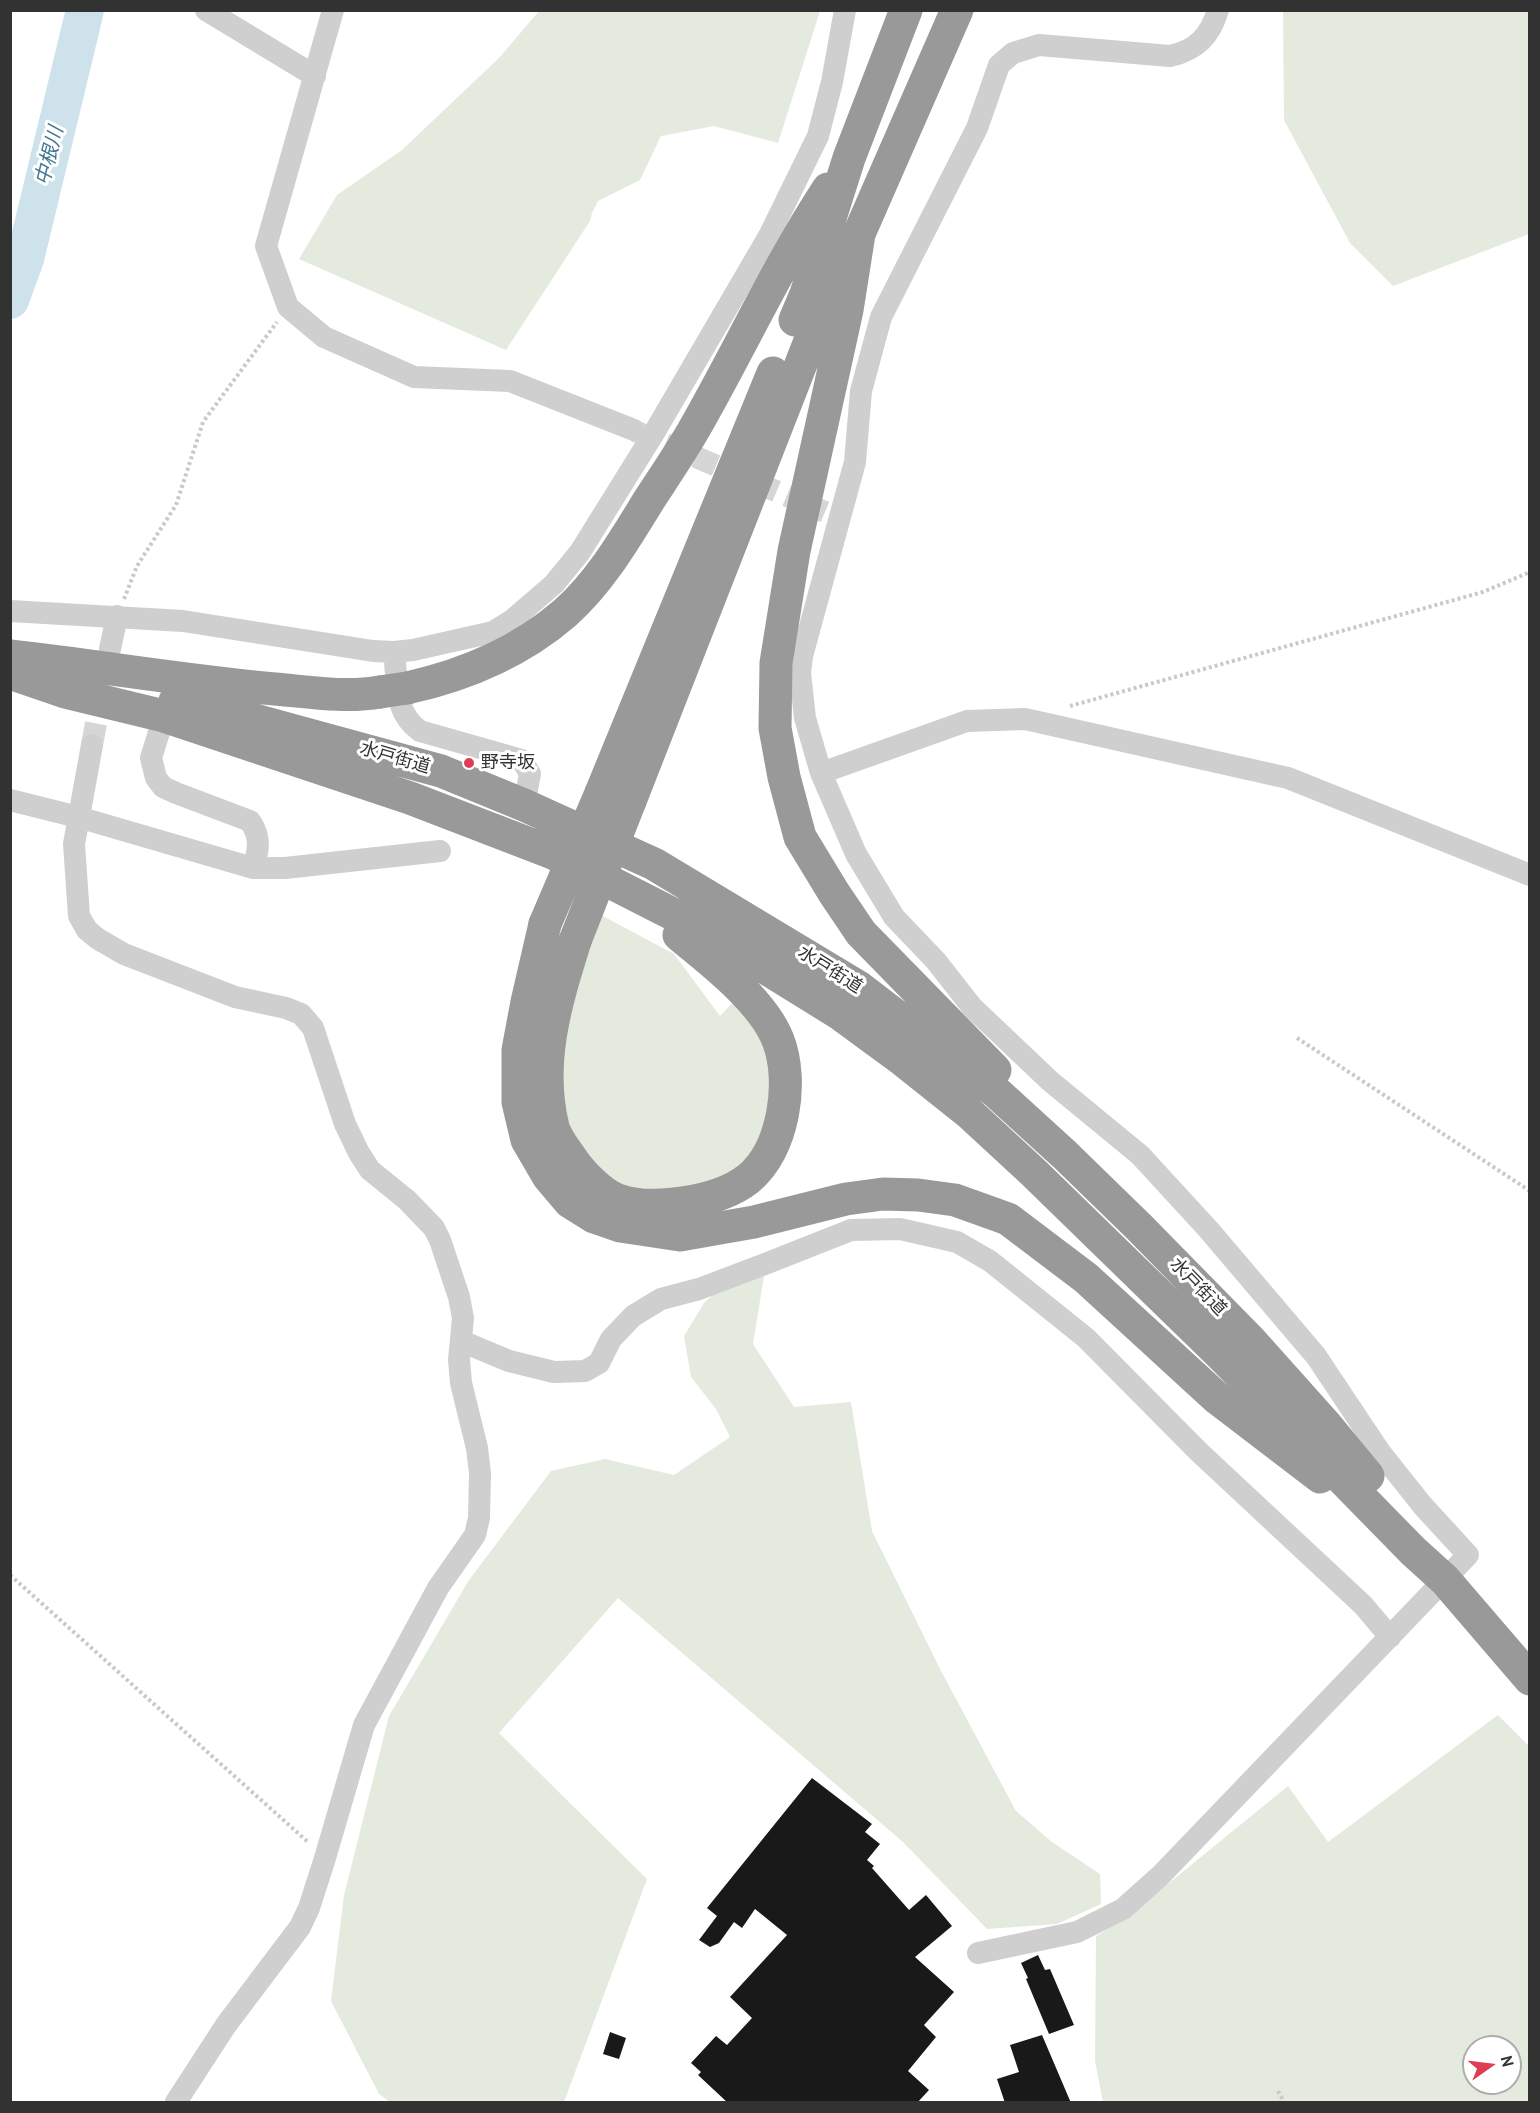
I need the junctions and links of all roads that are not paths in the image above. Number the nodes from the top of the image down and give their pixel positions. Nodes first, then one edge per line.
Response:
1 (206, 10) edge
2 (333, 10) edge
3 (845, 10) edge
4 (906, 10) edge
5 (957, 10) edge
6 (1218, 10) edge
7 (315, 76) junction
8 (849, 158) junction
9 (859, 234) junction
10 (634, 430) tunnel mouth
11 (10, 611) edge
12 (117, 616) junction
13 (110, 649) dead end
14 (394, 652) junction
15 (14, 670) edge
16 (164, 716) junction
17 (92, 745) tunnel mouth
18 (821, 773) junction
19 (615, 797) junction
20 (10, 800) edge
21 (524, 805) junction
22 (78, 818) junction
23 (484, 826) junction
24 (440, 851) dead end
25 (253, 868) junction
26 (1530, 875) edge
27 (1139, 1227) junction
28 (461, 1341) junction
29 (1375, 1512) junction
30 (1445, 1580) junction
31 (1390, 1637) junction
32 (1530, 1679) edge
33 (978, 1953) dead end
34 (176, 2103) edge

1 - 7 street
2 - 7 street
3 - 14 street
4 - 8 highway
5 - 9 highway
6 - 18 street
7 - 10 street
8 - 15 highway
8 - 19 highway
9 - 19 highway
9 - 27 highway
11 - 12 street
12 - 13 street
12 - 14 street
14 - 21 street
15 - 16 highway, 水戸街道
15 - 21 highway, 水戸街道
16 - 23 highway, 水戸街道
16 - 25 street
17 - 22 street
18 - 26 street
18 - 30 street
19 - 23 highway, bridge
19 - 29 highway, bridge
20 - 22 street
21 - 27 highway, 水戸街道
22 - 25 street
22 - 28 street
23 - 29 highway, 水戸街道
24 - 25 street
27 - 30 highway, 水戸街道
28 - 31 street
28 - 34 street
29 - 30 highway, 水戸街道
30 - 31 street
30 - 32 highway, 水戸街道
31 - 33 street

